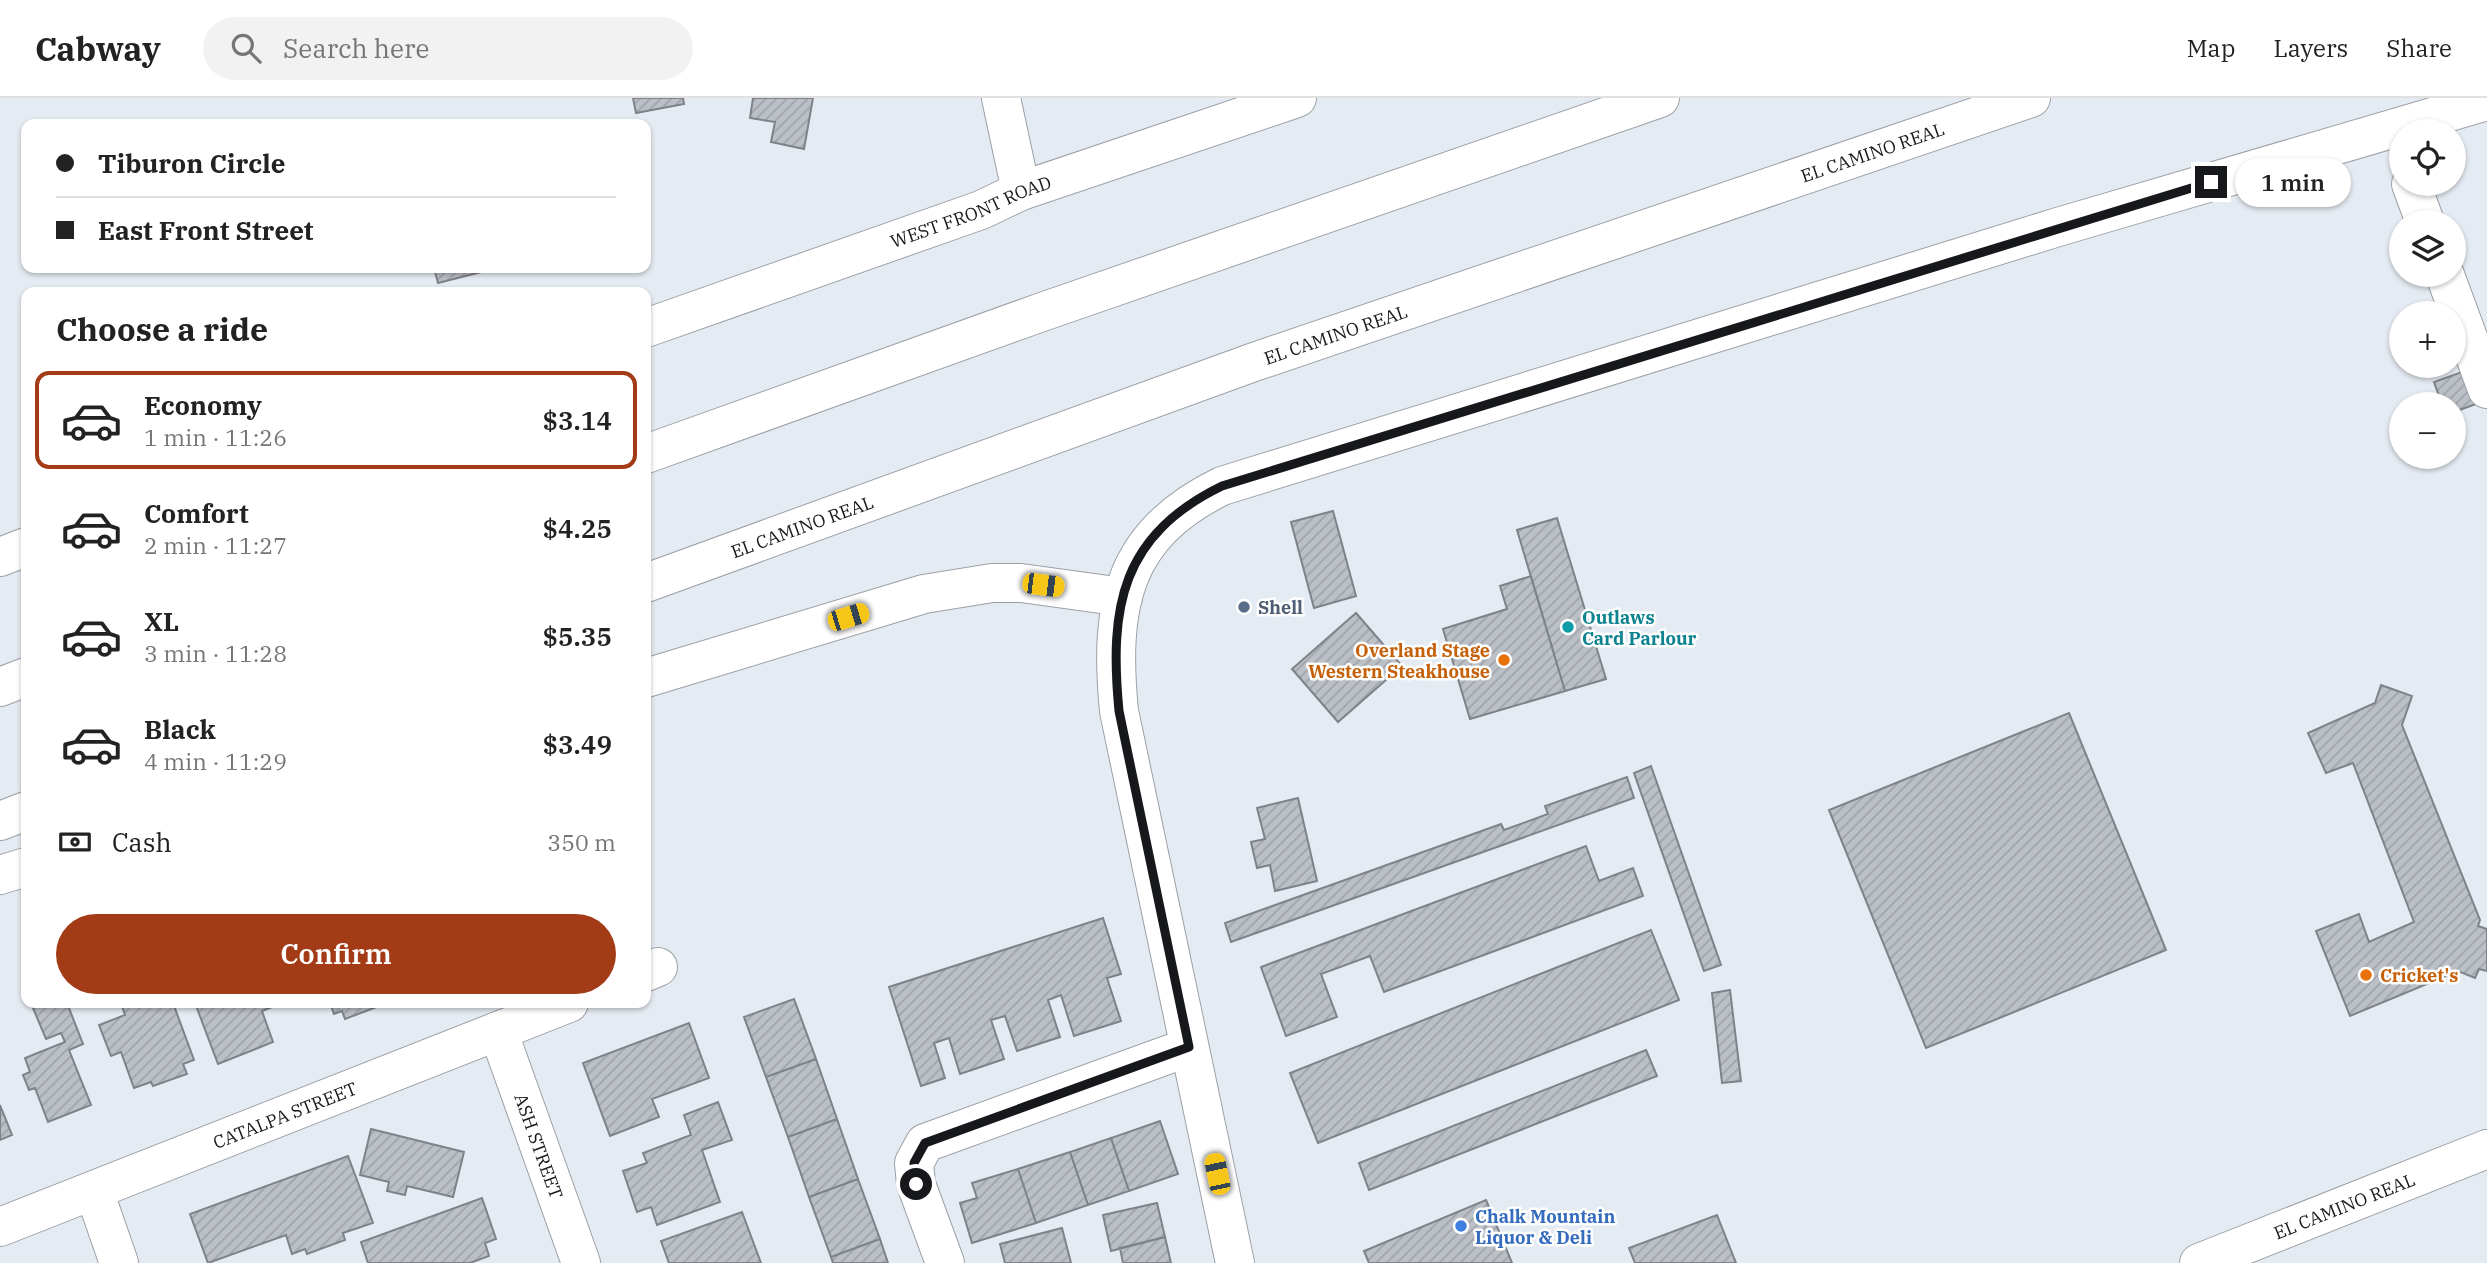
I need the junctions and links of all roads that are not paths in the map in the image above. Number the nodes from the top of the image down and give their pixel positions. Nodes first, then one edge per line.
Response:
1 (1001, 98) edge
2 (1297, 98) edge
3 (1660, 98) edge
4 (2031, 98) edge
5 (2487, 101) edge
6 (2449, 119) edge
7 (2389, 146) edge
8 (1021, 191) junction
9 (2449, 287) edge
10 (651, 326) edge
11 (2487, 389) edge
12 (651, 452) edge
13 (21, 549) edge
14 (0, 557) edge
15 (651, 581) edge
16 (1123, 597) junction
17 (651, 676) edge
18 (21, 679) edge
19 (0, 687) edge
20 (21, 813) edge
21 (0, 821) edge
22 (21, 869) edge
23 (0, 875) edge
24 (556, 1008) edge
25 (498, 1031) junction
26 (1189, 1047) junction
27 (2487, 1149) edge
28 (93, 1191) junction
29 (0, 1227) edge
30 (119, 1263) edge
31 (581, 1263) edge
32 (945, 1263) edge
33 (1236, 1263) edge
34 (2199, 1263) edge

1 - 8 main road
2 - 8 main road, WEST FRONT ROAD
3 - 12 main road
4 - 15 main road, EL CAMINO REAL
5 - 6 main road
7 - 16 main road
8 - 10 main road, WEST FRONT ROAD
9 - 11 main road
13 - 14 main road
16 - 17 main road
16 - 26 main road
18 - 19 main road
20 - 21 main road
22 - 23 main road
24 - 25 main road, CATALPA STREET
25 - 28 main road, CATALPA STREET
25 - 31 main road, ASH STREET
26 - 32 main road
26 - 33 main road
27 - 34 main road, EL CAMINO REAL
28 - 29 main road, CATALPA STREET
28 - 30 main road

